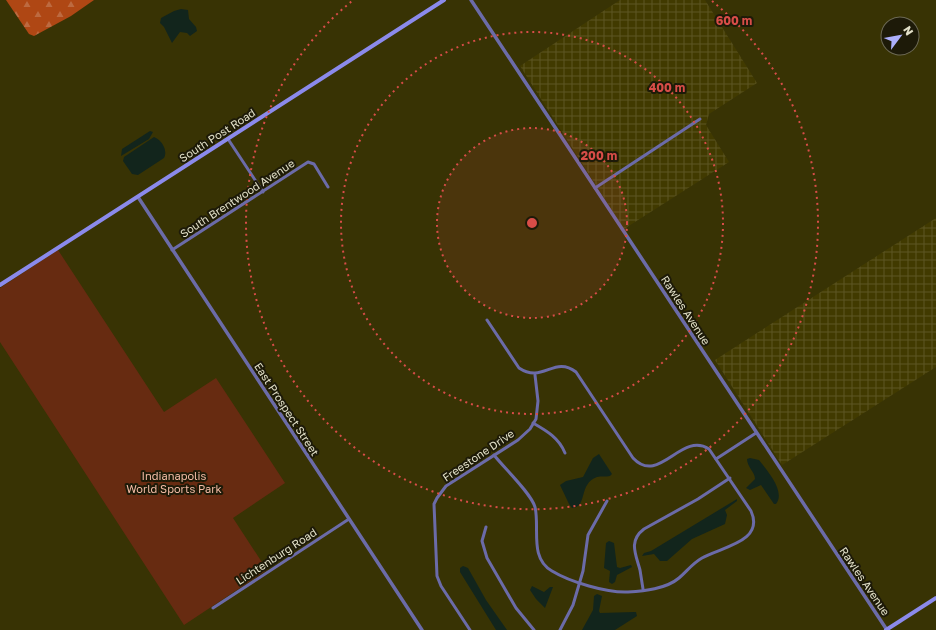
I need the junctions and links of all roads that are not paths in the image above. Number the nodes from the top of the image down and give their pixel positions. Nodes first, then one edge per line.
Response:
1 (444, 0) edge
2 (471, 0) edge
3 (700, 119) dead end
4 (228, 139) junction
5 (328, 187) dead end
6 (595, 188) junction
7 (262, 192) junction
8 (138, 197) junction
9 (172, 250) junction
10 (0, 285) edge
11 (487, 320) dead end
12 (535, 375) junction
13 (533, 424) junction
14 (756, 432) junction
15 (565, 453) dead end
16 (494, 455) junction
17 (716, 458) junction
18 (730, 478) junction
19 (607, 501) dead end
20 (349, 519) junction
21 (486, 527) dead end
22 (580, 582) junction
23 (643, 590) junction
24 (936, 598) edge
25 (213, 608) dead end
26 (422, 630) edge
27 (470, 630) edge
28 (534, 630) edge
29 (560, 630) edge
30 (887, 630) edge

1 - 4 main road, South Post Road
2 - 6 street, Rawles Avenue
3 - 6 street
4 - 7 street
4 - 8 main road, South Post Road
5 - 7 street, South Brentwood Avenue
6 - 14 street, Rawles Avenue
7 - 9 street, South Brentwood Avenue
8 - 9 street, East Prospect Street
8 - 10 main road, South Post Road
9 - 20 street, East Prospect Street
11 - 12 street
12 - 13 street, Freestone Drive
12 - 17 street
13 - 15 street
13 - 16 street, Freestone Drive
14 - 17 street
14 - 30 street, Rawles Avenue
16 - 22 street
16 - 27 street, Freestone Drive
17 - 18 street
18 - 23 street
18 - 23 street
19 - 22 street
20 - 25 street, Lichtenburg Road
20 - 26 street, East Prospect Street
21 - 28 street
22 - 23 street
22 - 29 street
24 - 30 main road

